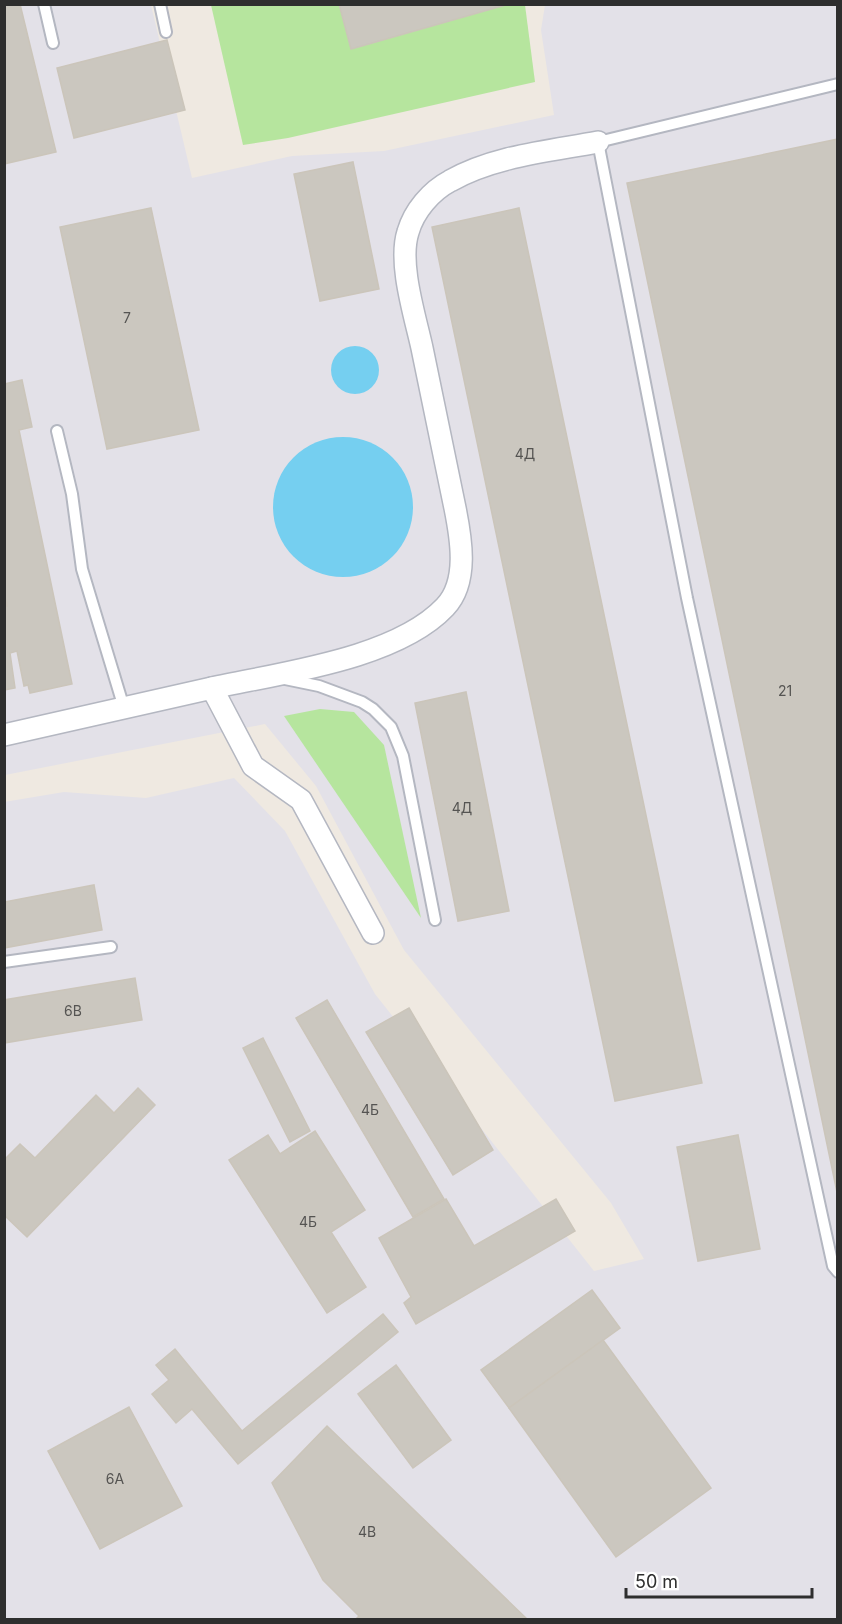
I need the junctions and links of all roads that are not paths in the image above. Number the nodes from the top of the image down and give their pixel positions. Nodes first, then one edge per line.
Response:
1 (44, 4) edge
2 (160, 4) edge
3 (166, 32) dead end
4 (53, 43) dead end
5 (837, 84) edge
6 (598, 142) junction
7 (57, 431) dead end
8 (265, 676) junction
9 (212, 688) junction
10 (124, 708) junction
11 (4, 735) edge
12 (435, 920) dead end
13 (374, 933) dead end
14 (111, 947) dead end
15 (4, 962) edge
16 (837, 1272) edge

1 - 4 lane
2 - 3 lane
5 - 6 lane
6 - 8 street
6 - 16 lane
7 - 10 lane
8 - 9 street
8 - 12 lane
9 - 10 street
9 - 13 street
10 - 11 street
14 - 15 lane

